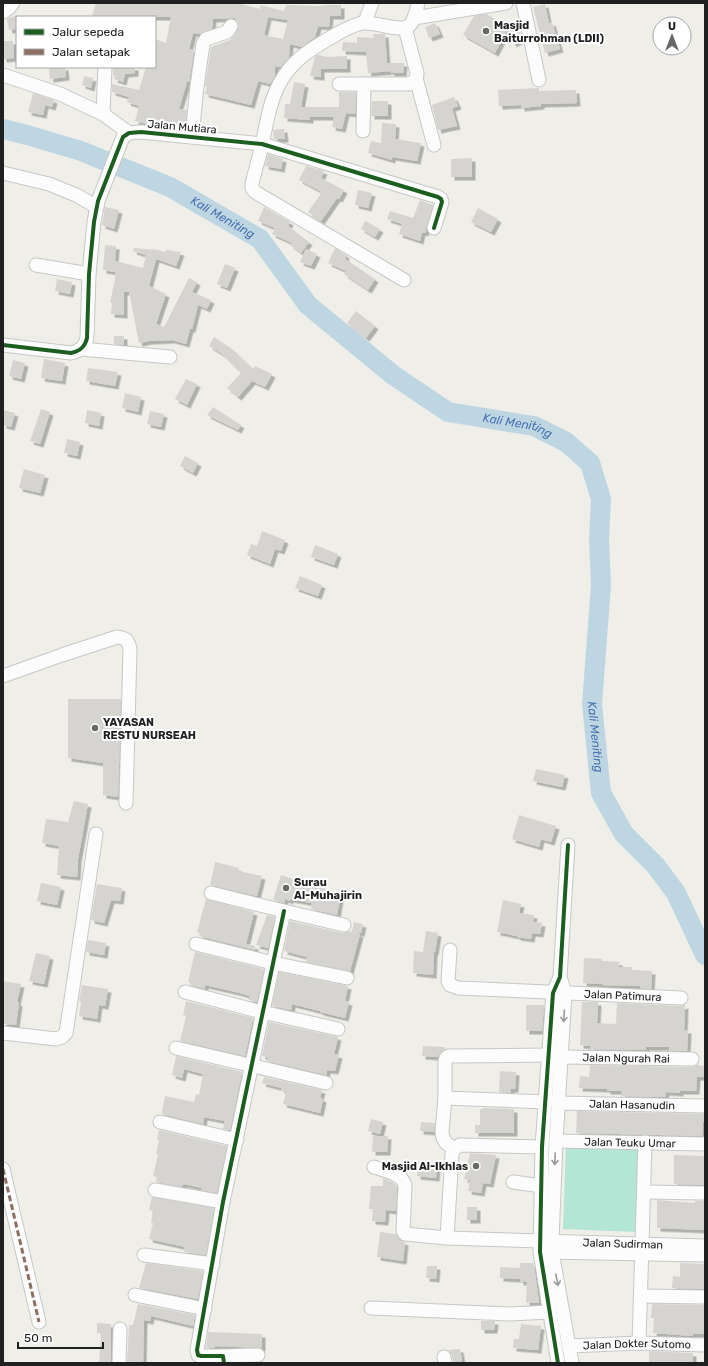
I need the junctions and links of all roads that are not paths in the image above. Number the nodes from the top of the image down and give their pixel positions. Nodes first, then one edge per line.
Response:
1 (13, 3) edge
2 (372, 3) edge
3 (418, 3) edge
4 (506, 3) edge
5 (523, 3) edge
6 (3, 12) edge
7 (365, 22) junction
8 (409, 23) junction
9 (231, 26) dead end
10 (105, 68) edge
11 (3, 75) edge
12 (416, 78) junction
13 (539, 80) dead end
14 (339, 84) dead end
15 (364, 84) junction
16 (103, 114) junction
17 (363, 131) dead end
18 (126, 136) junction
19 (192, 136) junction
20 (262, 144) junction
21 (434, 146) dead end
22 (3, 173) edge
23 (97, 204) junction
24 (434, 228) dead end
25 (36, 265) dead end
26 (89, 274) junction
27 (404, 280) dead end
28 (3, 345) edge
29 (81, 348) junction
30 (170, 357) dead end
31 (3, 676) edge
32 (126, 803) dead end
33 (96, 834) dead end
34 (568, 845) dead end
35 (211, 892) dead end
36 (284, 911) junction
37 (344, 925) dead end
38 (196, 944) dead end
39 (450, 950) dead end
40 (273, 963) junction
41 (347, 978) dead end
42 (185, 992) dead end
43 (559, 993) junction
44 (681, 998) dead end
45 (262, 1012) junction
46 (338, 1029) dead end
47 (3, 1033) edge
48 (176, 1048) dead end
49 (555, 1056) junction
50 (692, 1059) dead end
51 (252, 1065) junction
52 (326, 1083) dead end
53 (445, 1098) junction
54 (552, 1102) junction
55 (705, 1106) edge
56 (160, 1122) dead end
57 (237, 1140) junction
58 (556, 1141) junction
59 (645, 1142) junction
60 (705, 1144) edge
61 (542, 1147) junction
62 (454, 1149) junction
63 (374, 1167) dead end
64 (3, 1169) edge
65 (513, 1182) dead end
66 (542, 1186) junction
67 (155, 1190) dead end
68 (644, 1192) junction
69 (705, 1193) edge
70 (223, 1202) junction
71 (447, 1238) junction
72 (705, 1246) edge
73 (546, 1247) junction
74 (643, 1249) junction
75 (144, 1255) dead end
76 (705, 1255) edge
77 (213, 1264) junction
78 (135, 1295) dead end
79 (641, 1296) junction
80 (705, 1298) edge
81 (371, 1308) dead end
82 (205, 1309) junction
83 (549, 1312) junction
84 (39, 1322) dead end
85 (120, 1329) dead end
86 (640, 1344) junction
87 (705, 1344) edge
88 (569, 1346) junction
89 (258, 1355) dead end
90 (224, 1360) edge
91 (120, 1363) edge
92 (558, 1363) edge
93 (572, 1363) edge

1 - 6 street
2 - 7 street
3 - 8 street
4 - 8 street
5 - 13 street
7 - 8 street
7 - 20 street
8 - 12 street
9 - 19 street
10 - 16 street
11 - 16 street
12 - 15 street
12 - 21 street
14 - 15 street
15 - 17 street
16 - 18 street
18 - 19 street, Jalan Mutiara
18 - 23 street
19 - 20 street, Jalan Mutiara
20 - 24 street, Jalan Mutiara
20 - 27 street
22 - 23 street
23 - 26 street
25 - 26 street
26 - 29 street
28 - 29 street
29 - 30 street
31 - 32 street
33 - 47 street
34 - 43 street
35 - 36 street
36 - 37 street
36 - 40 street
38 - 40 street
39 - 43 street, Jalan Patimura
40 - 41 street
40 - 45 street
42 - 45 street
43 - 44 street, Jalan Patimura
43 - 49 street
45 - 46 street
45 - 51 street
48 - 51 street
49 - 50 street, Jalan Ngurah Rai
49 - 53 street, Jalan Ngurah Rai
49 - 54 street
51 - 52 street
51 - 57 street
53 - 54 street, Jalan Hasanudin
53 - 62 street
54 - 55 street, Jalan Hasanudin
54 - 58 street
54 - 61 street
56 - 57 street
57 - 70 street
58 - 59 street, Jalan Teuku Umar
58 -> 73 street
59 - 60 street, Jalan Teuku Umar
59 - 68 street
61 - 62 street
61 - 66 street
62 - 71 street
63 - 71 street, Jalan Sudirman
64 - 84 street
65 - 66 street
66 - 73 street
67 - 70 street
68 - 69 street
68 - 74 street
70 - 77 street
71 - 73 street, Jalan Sudirman
72 - 74 street, Jalan Sudirman
73 - 74 street, Jalan Sudirman
73 - 83 street
73 -> 88 street
74 - 76 street
74 - 79 street
75 - 77 street
77 - 82 street
78 - 82 street
79 - 80 street
79 - 86 street
81 - 83 street
82 - 90 street
83 - 92 street
85 - 91 street
86 - 87 street, Jalan Dokter Sutomo
86 - 88 street, Jalan Dokter Sutomo
88 - 93 street
89 - 90 street

